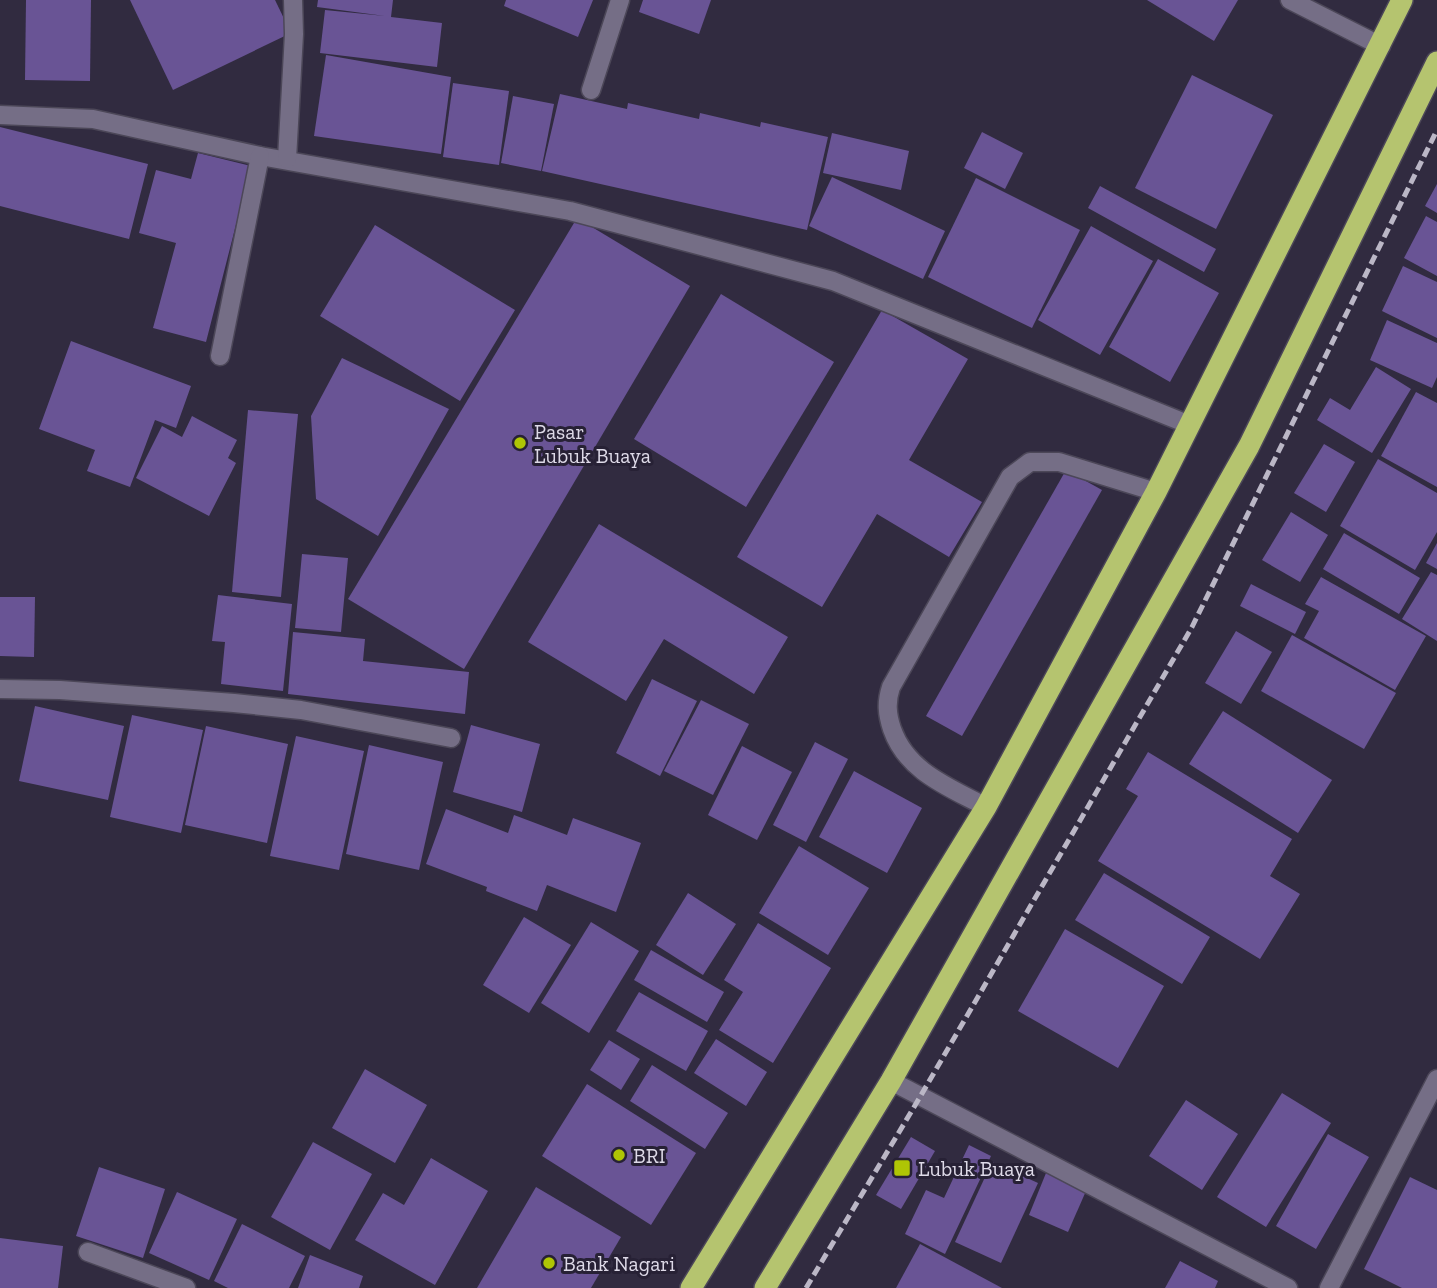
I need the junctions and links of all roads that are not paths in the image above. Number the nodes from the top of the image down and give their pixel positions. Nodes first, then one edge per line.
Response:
1 (293, 0) edge
2 (620, 0) edge
3 (1290, 0) edge
4 (1402, 0) edge
5 (1381, 46) junction
6 (1437, 62) edge
7 (591, 90) dead end
8 (0, 115) edge
9 (260, 156) junction
10 (287, 159) junction
11 (220, 356) dead end
12 (1190, 425) junction
13 (1156, 492) junction
14 (0, 689) edge
15 (451, 738) dead end
16 (986, 807) junction
17 (1437, 1079) edge
18 (891, 1081) junction
19 (88, 1252) dead end
20 (186, 1288) edge
21 (691, 1288) edge
22 (765, 1288) edge
23 (1288, 1288) edge
24 (1329, 1288) edge

1 - 10 street
2 - 7 street
3 - 5 street
4 - 5 highway
5 - 12 highway
6 - 18 highway
8 - 9 street
9 - 10 street
9 - 11 street
10 - 12 street
12 - 13 highway
13 - 16 highway
13 - 16 street
14 - 15 street
16 - 21 highway
17 - 24 street
18 - 22 highway
18 - 23 street
19 - 20 street

